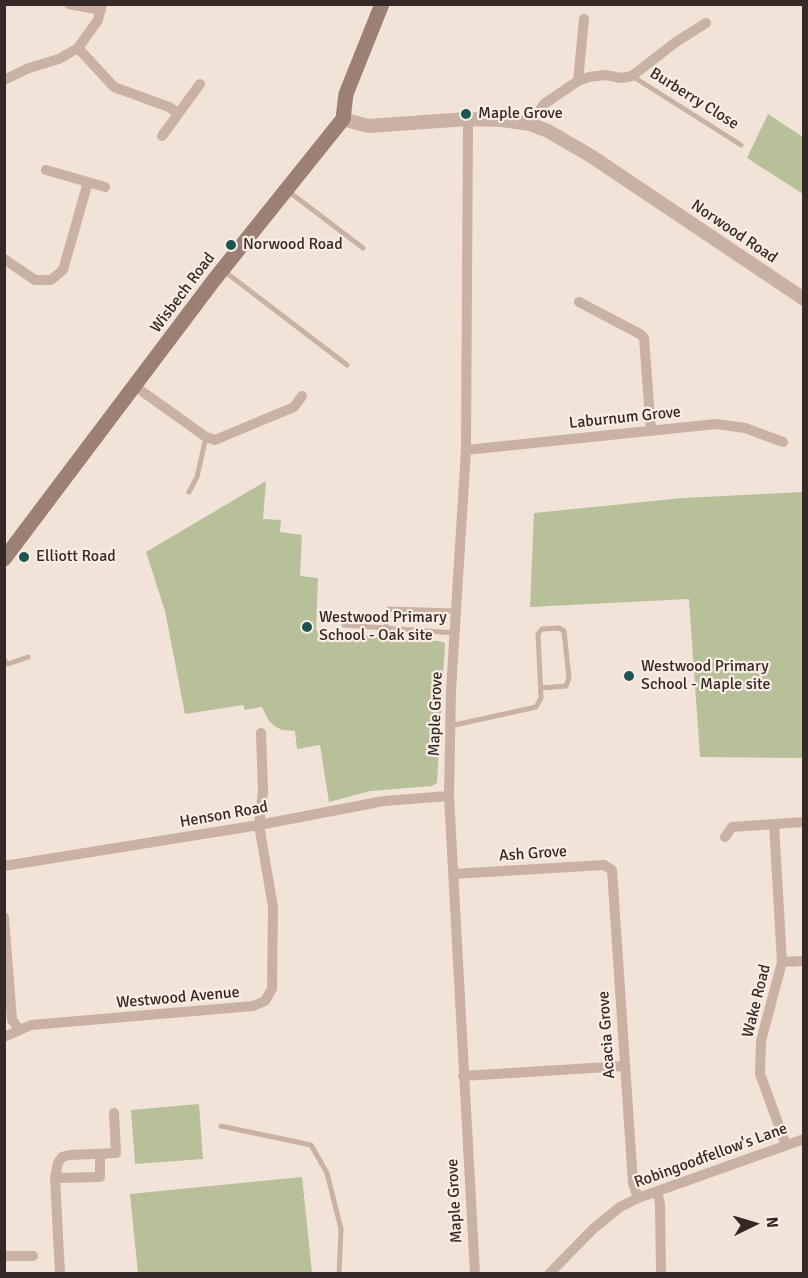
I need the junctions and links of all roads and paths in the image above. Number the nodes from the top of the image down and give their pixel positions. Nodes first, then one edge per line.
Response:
1 (69, 4) edge
2 (382, 4) edge
3 (102, 7) edge
4 (584, 20) dead end
5 (706, 23) dead end
6 (78, 48) junction
7 (632, 76) junction
8 (4, 80) edge
9 (578, 81) junction
10 (200, 84) dead end
11 (178, 113) junction
12 (343, 119) junction
13 (468, 119) junction
14 (530, 124) junction
15 (162, 136) dead end
16 (741, 145) dead end
17 (46, 170) dead end
18 (88, 182) junction
19 (105, 187) dead end
20 (286, 190) junction
21 (363, 248) dead end
22 (4, 259) edge
23 (222, 270) junction
24 (804, 299) edge
25 (579, 302) dead end
26 (347, 365) dead end
27 (136, 387) junction
28 (302, 396) dead end
29 (651, 431) junction
30 (206, 437) junction
31 (783, 442) dead end
32 (466, 450) junction
33 (189, 492) dead end
34 (4, 559) edge
35 (456, 611) junction
36 (344, 625) dead end
37 (386, 627) junction
38 (455, 633) junction
39 (28, 657) dead end
40 (4, 660) edge
41 (541, 688) junction
42 (450, 726) junction
43 (261, 733) dead end
44 (448, 796) junction
45 (804, 822) edge
46 (774, 824) junction
47 (259, 825) junction
48 (725, 837) dead end
49 (4, 866) edge
50 (612, 870) joint
51 (453, 874) junction
52 (4, 917) edge
53 (804, 961) edge
54 (782, 962) junction
55 (19, 1029) junction
56 (4, 1037) edge
57 (624, 1066) junction
58 (463, 1076) junction
59 (114, 1113) dead end
60 (221, 1126) dead end
61 (804, 1139) edge
62 (786, 1145) junction
63 (100, 1154) junction
64 (55, 1178) junction
65 (657, 1191) junction
66 (638, 1198) junction
67 (4, 1256) edge
68 (33, 1256) dead end
69 (60, 1274) edge
70 (339, 1274) edge
71 (475, 1274) edge
72 (549, 1274) edge
73 (661, 1274) edge

1 - 3 street
2 - 12 main road, Wisbech Road
3 - 6 street
4 - 9 street
5 - 7 street
6 - 8 street
6 - 11 street
7 - 9 street
7 - 16 lane, Burberry Close
9 - 14 street
10 - 11 street
11 - 15 street
12 - 13 street, Norwood Road
12 - 20 main road, Wisbech Road
13 - 14 street, Norwood Road
13 - 32 street, Maple Grove
14 - 24 street, Norwood Road
17 - 18 street
18 - 19 street
18 - 22 street
20 - 21 lane
20 - 23 main road, Wisbech Road
23 - 26 lane
23 - 27 main road, Wisbech Road
25 - 29 street
27 - 30 street
27 - 34 main road, Wisbech Road
28 - 30 street
29 - 31 street, Laburnum Grove
29 - 32 street, Laburnum Grove
30 - 33 lane
32 - 35 street, Maple Grove
35 - 37 lane
35 - 38 street, Maple Grove
36 - 37 lane
37 - 38 lane
38 - 42 street, Maple Grove
39 - 40 lane
41 - 41 lane
41 - 42 lane
42 - 44 street, Maple Grove
43 - 47 street, Westwood Avenue
44 - 47 street, Henson Road
44 - 51 street, Maple Grove
45 - 46 street
46 - 48 street
46 - 54 street, Wake Road
47 - 49 street, Henson Road
47 - 55 street, Westwood Avenue
50 - 51 street, Ash Grove
50 - 57 street, Acacia Grove
51 - 58 street, Maple Grove
52 - 55 street
53 - 54 street
54 - 62 street, Wake Road
55 - 56 street, Westwood Avenue
57 - 58 street
57 - 66 street, Acacia Grove
58 - 71 street, Maple Grove
59 - 63 street
60 - 70 lane
61 - 62 street, Robingoodfellow's Lane
62 - 65 street, Robingoodfellow's Lane
63 - 64 street
63 - 64 street
64 - 69 street
65 - 66 street, Robingoodfellow's Lane
65 - 73 street
66 - 72 street, Robingoodfellow's Lane
67 - 68 street

